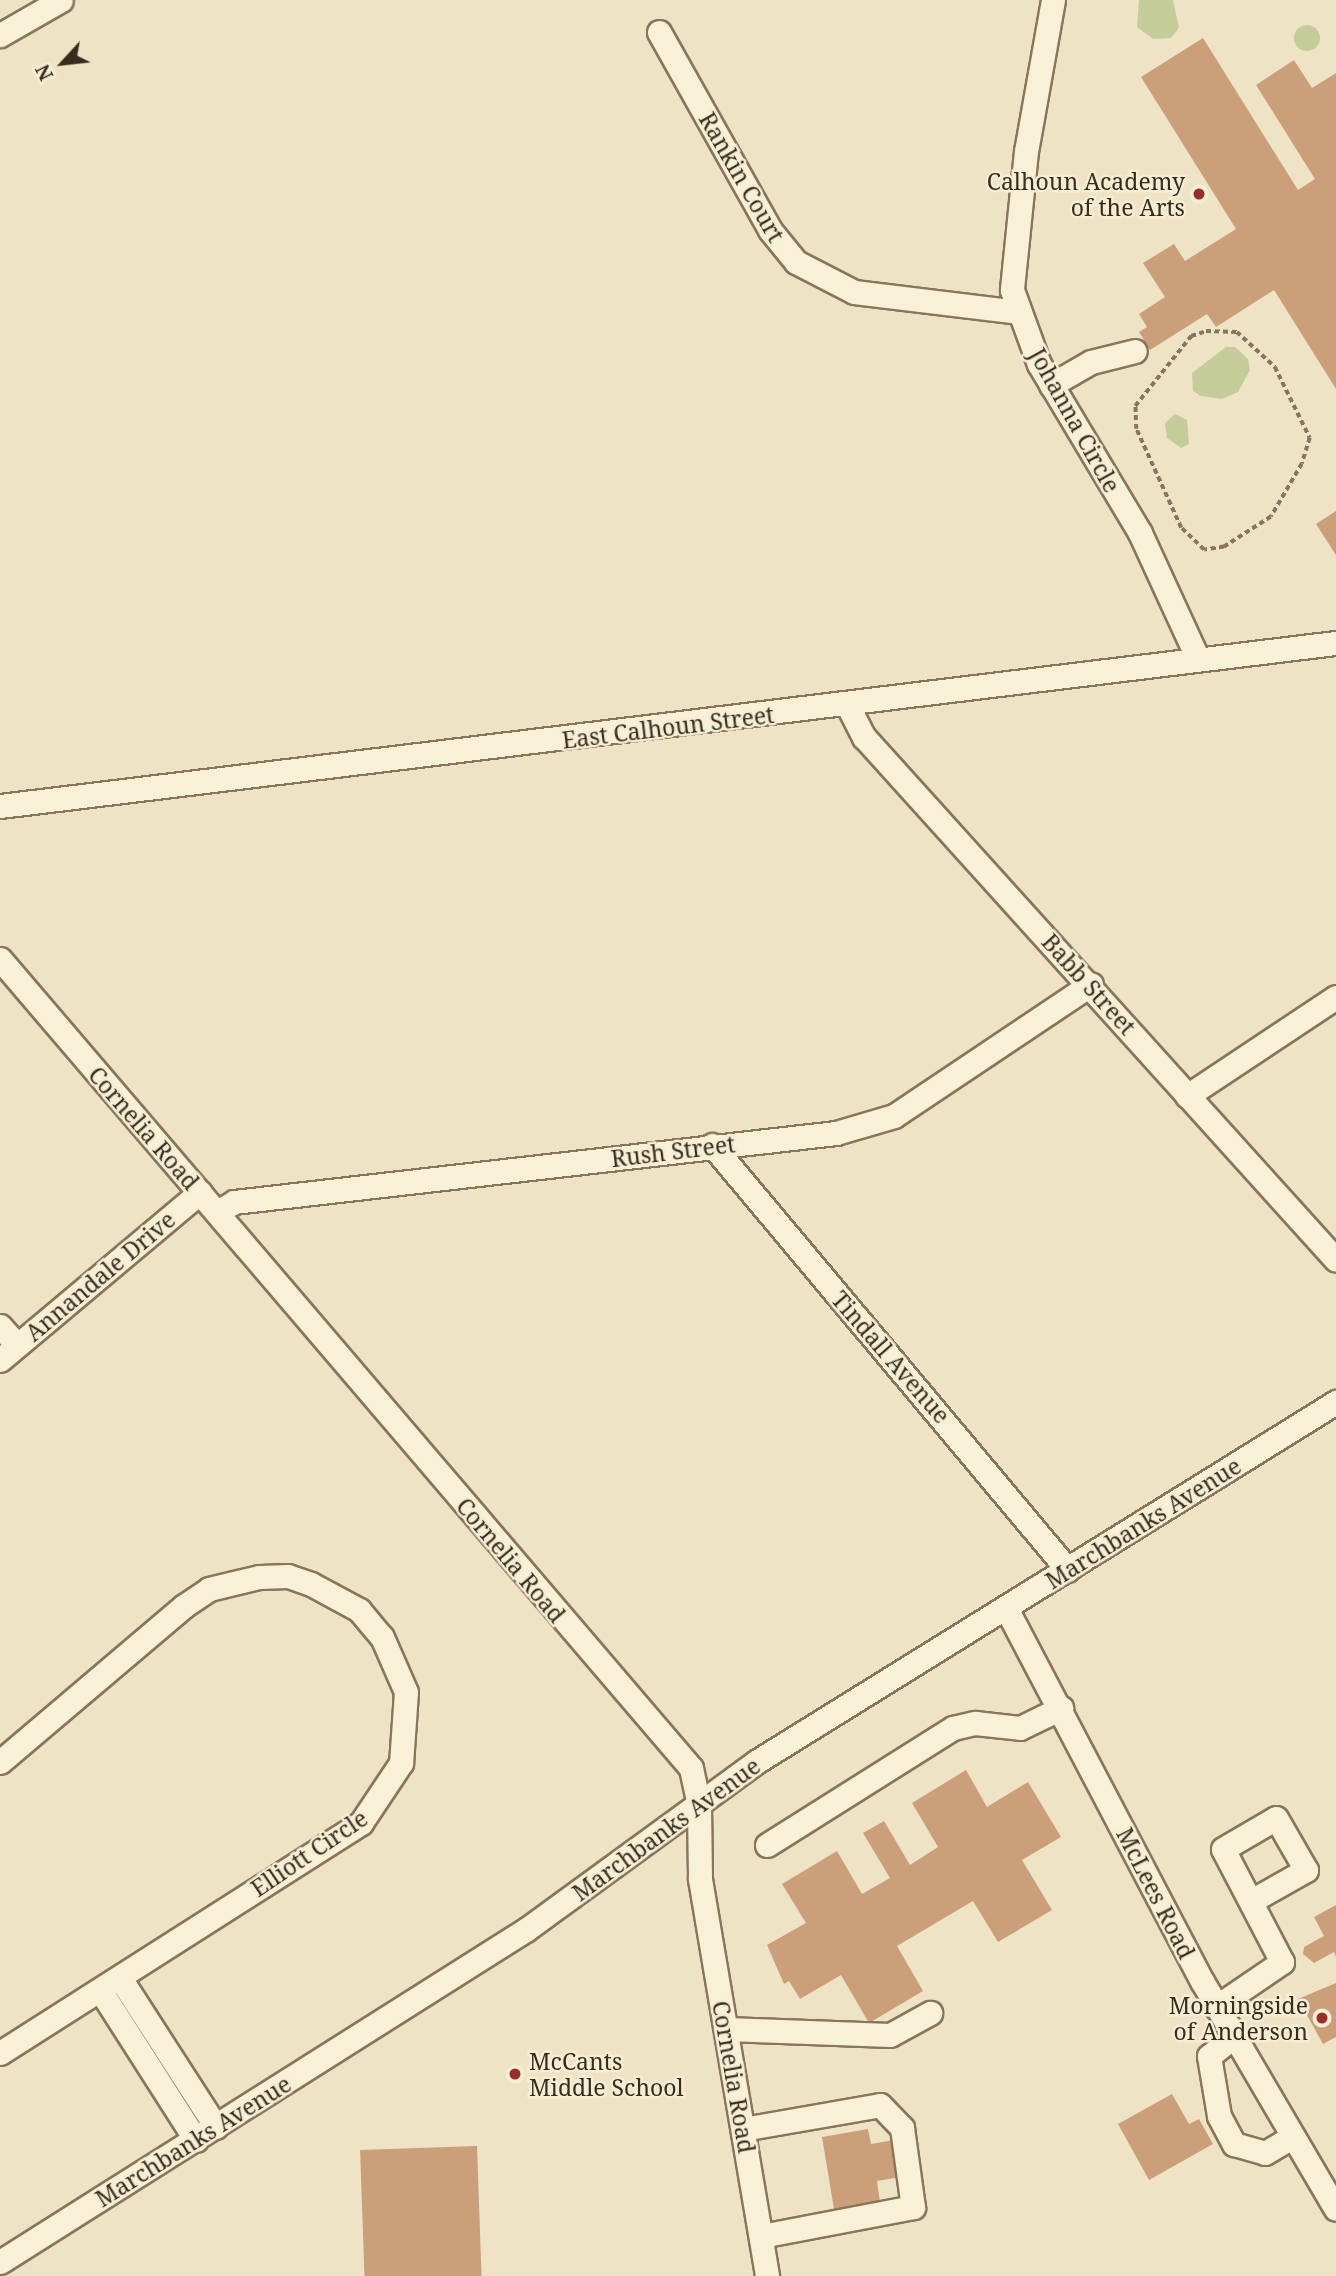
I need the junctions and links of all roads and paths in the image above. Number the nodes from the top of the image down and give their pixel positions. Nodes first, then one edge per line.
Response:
1 (61, 0) edge
2 (1053, 0) edge
3 (659, 32) dead end
4 (0, 35) edge
5 (1020, 312) junction
6 (1135, 351) dead end
7 (1177, 352) joint
8 (1051, 385) junction
9 (1336, 643) edge
10 (1198, 659) junction
11 (848, 706) junction
12 (0, 806) edge
13 (0, 958) edge
14 (1091, 984) junction
15 (1336, 997) edge
16 (1187, 1096) junction
17 (712, 1145) junction
18 (200, 1192) junction
19 (217, 1212) junction
20 (1336, 1260) edge
21 (0, 1326) edge
22 (8, 1352) edge
23 (1336, 1402) edge
24 (1068, 1570) junction
25 (1006, 1608) junction
26 (1061, 1708) junction
27 (0, 1762) edge
28 (699, 1806) junction
29 (767, 1845) dead end
30 (1253, 1900) dead end
31 (120, 1978) junction
32 (100, 1990) junction
33 (1216, 2007) junction
34 (930, 2013) dead end
35 (726, 2029) junction
36 (1234, 2036) junction
37 (0, 2053) edge
38 (216, 2127) junction
39 (743, 2129) junction
40 (1292, 2137) junction
41 (196, 2140) junction
42 (1336, 2208) edge
43 (761, 2236) junction
44 (0, 2262) edge
45 (766, 2276) edge

1 - 4 street
2 - 5 street, Johanna Circle
3 - 5 street, Rankin Court
5 - 8 street, Johanna Circle
6 - 8 street
7 - 7 path
8 - 10 street, Johanna Circle
9 - 10 street, East Calhoun Street
10 - 11 street, East Calhoun Street
11 - 12 street, East Calhoun Street
11 - 14 street, Babb Street
13 - 18 street, Cornelia Road
14 - 16 street, Babb Street
14 - 17 street, Rush Street
15 - 16 street
16 - 20 street, Babb Street
17 - 19 street, Rush Street
17 - 24 street, Tindall Avenue
18 - 19 street, Cornelia Road
18 - 22 street, Annandale Drive
19 - 28 street, Cornelia Road
21 - 22 street
23 - 24 street, Marchbanks Avenue
24 - 25 street, Marchbanks Avenue
25 - 26 street, McLees Road
25 - 28 street, Marchbanks Avenue
26 - 29 street
26 - 33 street, McLees Road
27 - 31 street, Elliott Circle
28 - 35 street, Cornelia Road
28 - 38 street, Marchbanks Avenue
30 - 33 street
31 - 32 street, Elliott Circle
31 - 38 street
32 - 37 street, Elliott Circle
32 - 41 street
33 - 36 street, McLees Road
34 - 35 street
35 - 39 street, Cornelia Road
36 - 40 street, McLees Road
36 - 40 street
38 - 41 street, Marchbanks Avenue
39 - 43 street, Cornelia Road
39 - 43 street
40 - 42 street, McLees Road
41 - 44 street, Marchbanks Avenue
43 - 45 street, Cornelia Road

